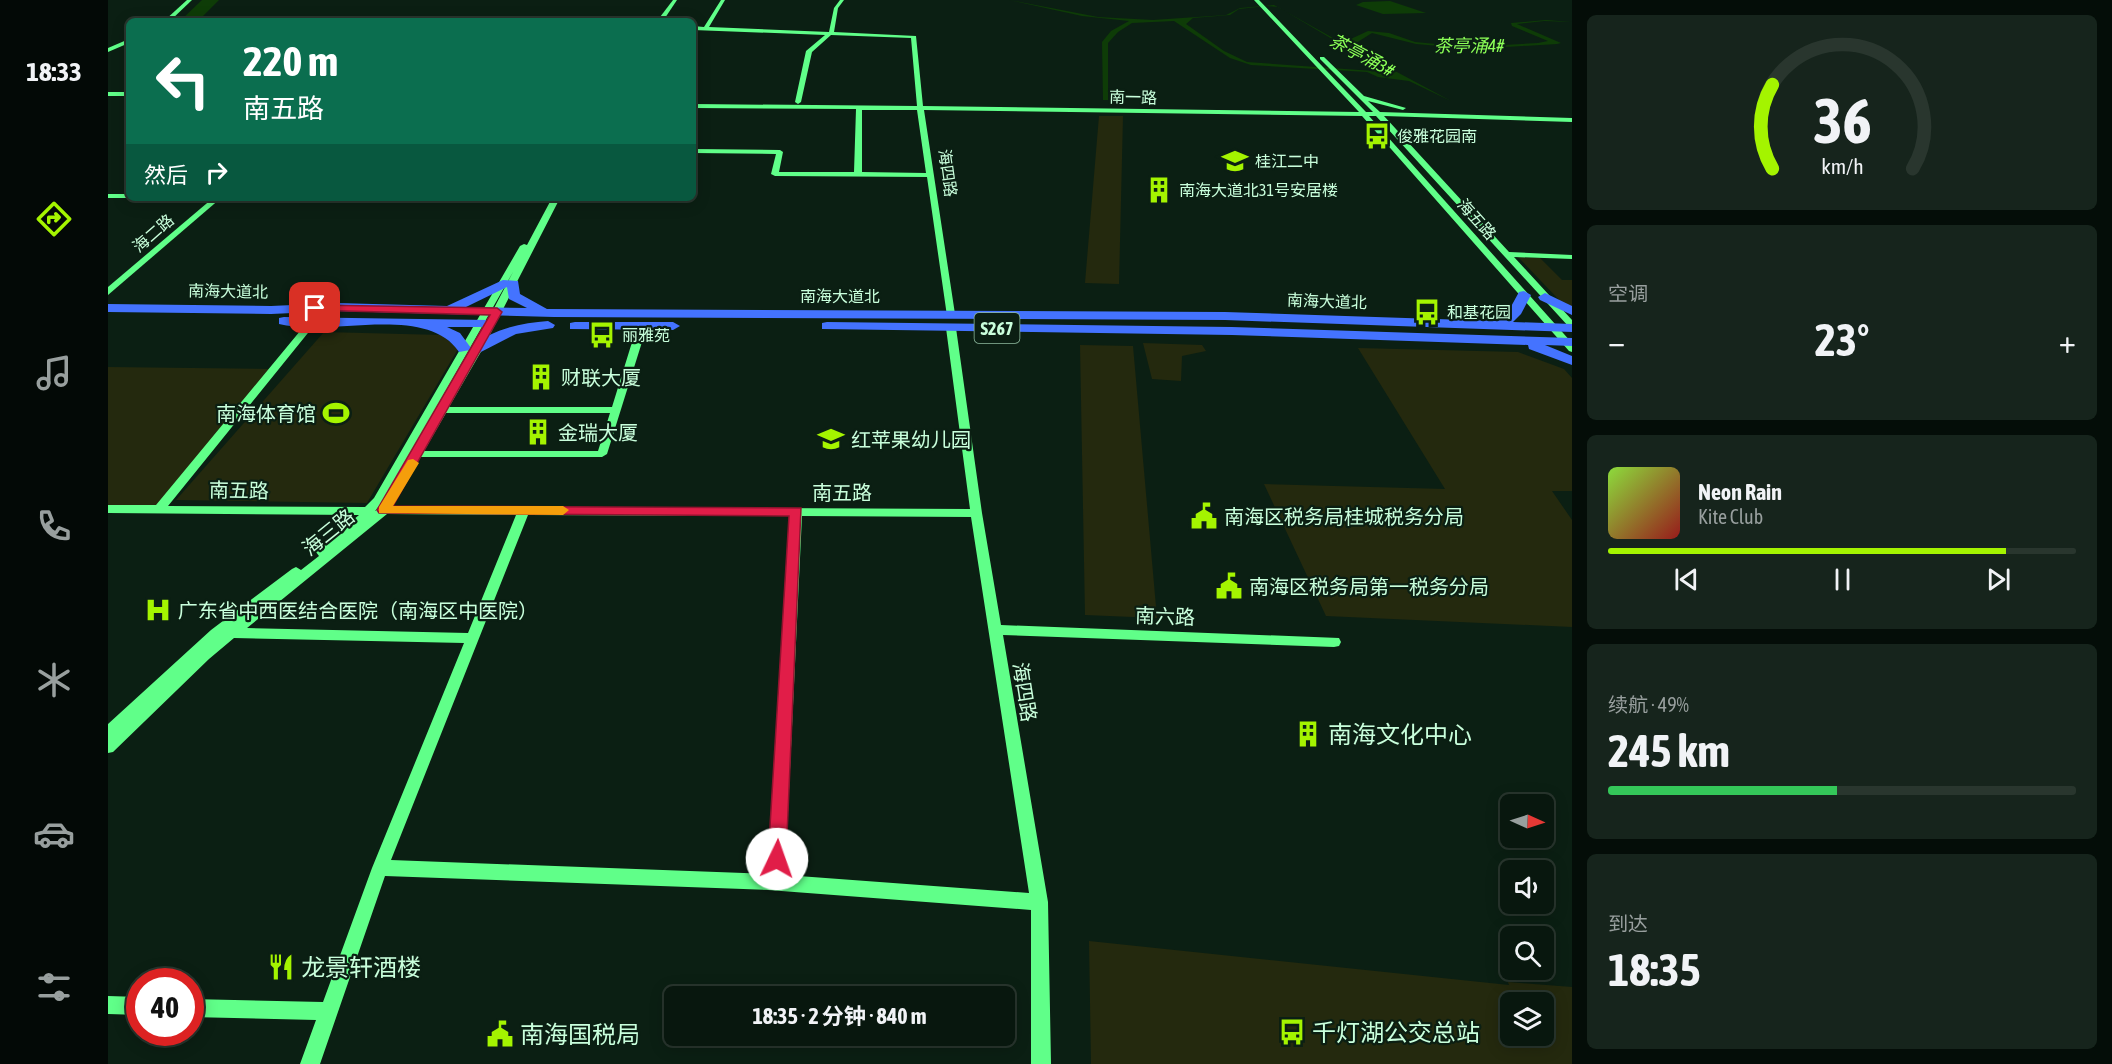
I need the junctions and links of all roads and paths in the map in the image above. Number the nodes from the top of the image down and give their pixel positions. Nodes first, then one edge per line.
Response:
1 (190, 0) edge
2 (675, 0) edge
3 (723, 0) edge
4 (842, 0) edge
5 (1256, 0) edge
6 (1264, 0) edge
7 (169, 18) edge
8 (662, 18) edge
9 (696, 28) edge
10 (705, 29) junction
11 (832, 32) junction
12 (126, 42) edge
13 (108, 50) edge
14 (108, 94) edge
15 (126, 94) edge
16 (1360, 96) junction
17 (1348, 97) junction
18 (696, 101) edge
19 (798, 102) junction
20 (920, 105) junction
21 (696, 106) edge
22 (859, 107) junction
23 (1410, 109) junction
24 (1328, 110) junction
25 (1361, 111) junction
26 (1376, 111) junction
27 (1572, 113) edge
28 (1418, 115) junction
29 (1572, 120) edge
30 (1377, 130) junction
31 (1393, 130) junction
32 (696, 151) edge
33 (858, 175) junction
34 (930, 175) junction
35 (112, 196) edge
36 (214, 201) edge
37 (548, 201) edge
38 (554, 201) edge
39 (108, 202) edge
40 (1507, 254) junction
41 (1572, 257) edge
42 (508, 284) junction
43 (108, 292) edge
44 (1524, 295) junction
45 (1545, 297) junction
46 (108, 308) edge
47 (431, 310) junction
48 (1572, 311) edge
49 (487, 317) junction
50 (108, 319) edge
51 (551, 319) junction
52 (313, 321) junction
53 (950, 321) junction
54 (422, 323) junction
55 (1500, 325) junction
56 (642, 326) junction
57 (1572, 326) edge
58 (1552, 327) junction
59 (1512, 339) junction
60 (1570, 344) edge
61 (467, 352) junction
62 (1572, 361) edge
63 (443, 410) junction
64 (616, 410) junction
65 (418, 454) junction
66 (108, 509) edge
67 (159, 509) junction
68 (384, 510) junction
69 (524, 510) junction
70 (369, 511) junction
71 (796, 512) junction
72 (976, 513) junction
73 (995, 630) junction
74 (232, 633) junction
75 (472, 638) junction
76 (1334, 642) dead end
77 (108, 733) edge
78 (108, 747) edge
79 (380, 868) junction
80 (776, 883) junction
81 (1039, 903) junction
82 (108, 1005) edge
83 (126, 1006) edge
84 (204, 1008) edge
85 (329, 1011) junction
86 (310, 1064) edge
87 (1041, 1064) edge

1 - 7 main road
2 - 8 main road
3 - 10 main road
4 - 11 main road
5 - 17 main road, 海五路
6 - 16 main road
9 - 10 main road
10 - 11 main road
11 - 19 main road
11 - 20 main road, 海四路
12 - 13 main road
14 - 15 main road
16 - 23 main road
16 - 26 main road
17 - 24 main road
17 - 25 main road, 海五路
18 - 19 main road, 南一路
19 - 20 main road, 南一路
20 - 22 main road, 南一路
20 - 24 main road, 南一路
20 - 34 main road, 海四路
21 - 22 main road, 南一路
22 - 33 main road
23 - 26 main road, 南一路
23 - 27 main road, 南一路
24 - 25 main road, 南一路
24 - 30 main road
25 - 26 main road, 南一路
25 - 30 main road, 海五路
26 - 28 main road, 南一路
26 - 31 main road
28 - 29 main road, 南一路
28 - 31 main road
30 - 44 main road, 海五路
31 - 40 main road
32 - 33 main road
33 - 34 main road
34 - 53 main road, 海四路
35 - 39 main road
36 - 43 main road, 海二路
37 - 42 main road, 海三路
38 - 42 main road, 海三路
40 - 41 main road
40 - 45 main road
42 - 47 highway
42 - 49 main road, 海三路
42 - 51 highway
44 - 55 highway
44 - 58 main road, 海五路
45 - 48 highway
45 - 57 main road
46 - 47 highway, 南海大道北 / S267
47 - 49 highway, 南海大道北 / S267
49 - 51 highway, 南海大道北 / S267
49 - 54 highway, 南海大道北 / S267
49 - 61 main road, 海三路
50 - 52 highway, 南海大道北 / S267
51 - 53 highway, 南海大道北 / S267
51 - 56 highway, 南海大道北 / S267
51 - 61 highway
52 - 54 highway, 南海大道北 / S267
52 - 67 main road
53 - 55 highway, 南海大道北 / S267
53 - 56 highway, 南海大道北 / S267
53 - 59 highway, 南海大道北 / S267
53 - 72 main road, 海四路
54 - 61 highway
55 - 58 highway, 南海大道北
56 - 64 main road
57 - 58 highway, 南海大道北
58 - 60 main road, 海五路
59 - 60 highway, 南海大道北 / S267
59 - 62 highway
61 - 63 main road, 海三路
61 - 70 main road, 海三路
63 - 64 main road
63 - 65 main road, 海三路
64 - 65 main road
65 - 68 main road, 海三路
66 - 67 main road, 南五路
67 - 70 main road, 南五路
68 - 69 main road, 南五路
68 - 74 main road, 海三路
69 - 71 main road, 南五路
69 - 75 main road
70 - 77 main road, 海三路
71 - 72 main road, 南五路
71 - 80 main road
72 - 73 main road, 海四路
73 - 76 main road, 南六路
73 - 81 main road, 海四路
74 - 75 main road
74 - 78 main road, 海三路
75 - 79 main road
79 - 80 main road
79 - 85 main road
80 - 81 main road
81 - 87 main road, 海四路
82 - 83 main road
84 - 85 main road
85 - 86 main road

